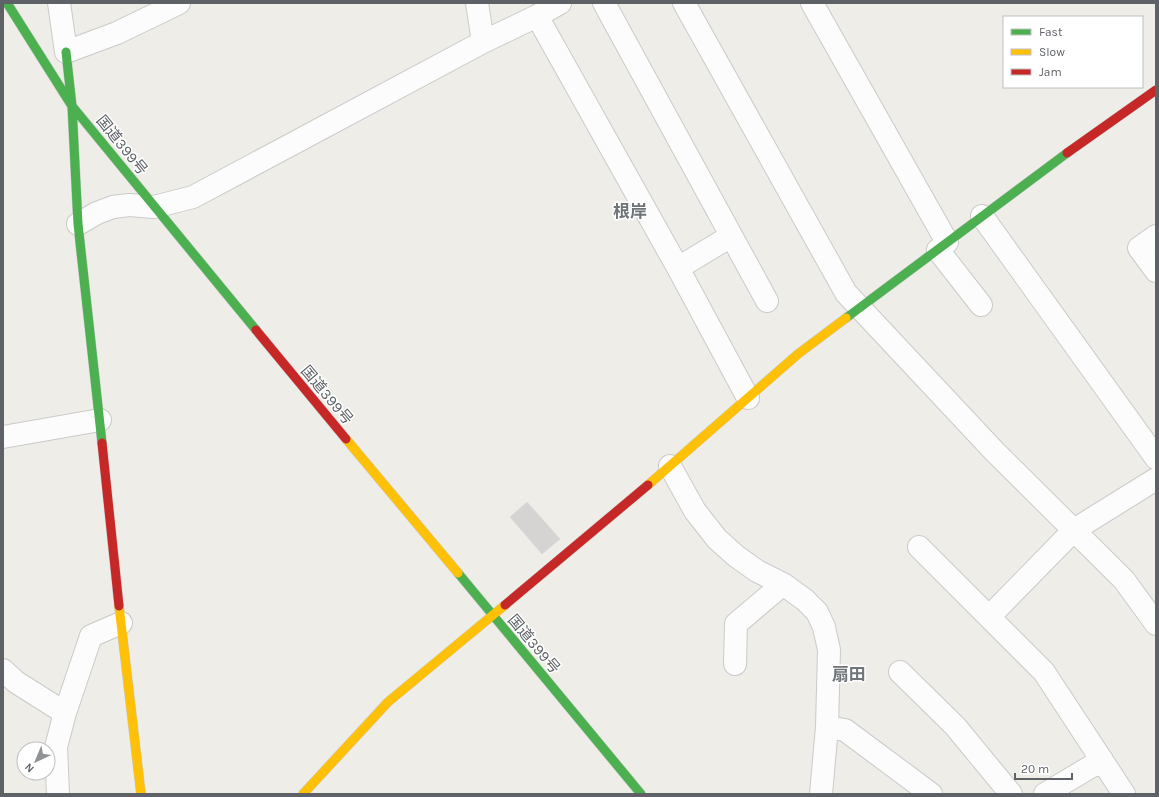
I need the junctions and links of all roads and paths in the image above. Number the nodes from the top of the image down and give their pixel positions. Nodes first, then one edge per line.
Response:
1 (7, 3) edge
2 (60, 3) edge
3 (179, 3) edge
4 (477, 3) edge
5 (560, 3) edge
6 (604, 3) edge
7 (684, 3) edge
8 (812, 3) edge
9 (537, 16) junction
10 (483, 42) junction
11 (66, 52) junction
12 (1156, 90) edge
13 (72, 106) junction
14 (154, 207) junction
15 (982, 216) junction
16 (78, 224) junction
17 (731, 236) junction
18 (1156, 236) edge
19 (942, 246) junction
20 (678, 268) junction
21 (1156, 271) edge
22 (767, 302) dead end
23 (981, 305) dead end
24 (860, 308) junction
25 (748, 398) junction
26 (100, 420) junction
27 (3, 437) edge
28 (1156, 458) edge
29 (670, 466) junction
30 (1156, 479) edge
31 (1074, 530) junction
32 (919, 547) dead end
33 (782, 584) junction
34 (492, 616) junction
35 (989, 617) junction
36 (121, 622) junction
37 (1156, 624) edge
38 (734, 664) dead end
39 (3, 670) edge
40 (900, 672) dead end
41 (66, 709) junction
42 (827, 727) junction
43 (1102, 760) junction
44 (58, 794) edge
45 (141, 794) edge
46 (303, 794) edge
47 (640, 794) edge
48 (821, 794) edge
49 (931, 794) edge
50 (1011, 794) edge
51 (1045, 794) edge
52 (1124, 794) edge

1 - 13 main road, 国道399号
2 - 11 street
3 - 11 street
4 - 10 street
5 - 9 street
6 - 17 street
7 - 24 street
8 - 19 street
9 - 10 street
9 - 20 street
10 - 14 street
11 - 13 main road
12 - 15 main road
13 - 14 main road, 国道399号
13 - 16 main road
14 - 16 street
14 - 34 main road, 国道399号
15 - 19 main road
15 - 28 street
16 - 26 main road
17 - 20 street
17 - 22 street
18 - 21 street
19 - 23 street
19 - 24 main road
20 - 25 street
24 - 25 main road
24 - 31 street
25 - 29 main road
26 - 27 street
26 - 36 main road
29 - 33 street
29 - 34 main road
30 - 31 street
31 - 35 street
31 - 37 street
32 - 35 street
33 - 38 street
33 - 42 street
34 - 46 main road
34 - 47 main road, 国道399号
35 - 43 street
36 - 41 street
36 - 45 main road
39 - 41 street
40 - 50 street
41 - 44 street
42 - 48 street
42 - 49 street
43 - 51 street
43 - 52 street

